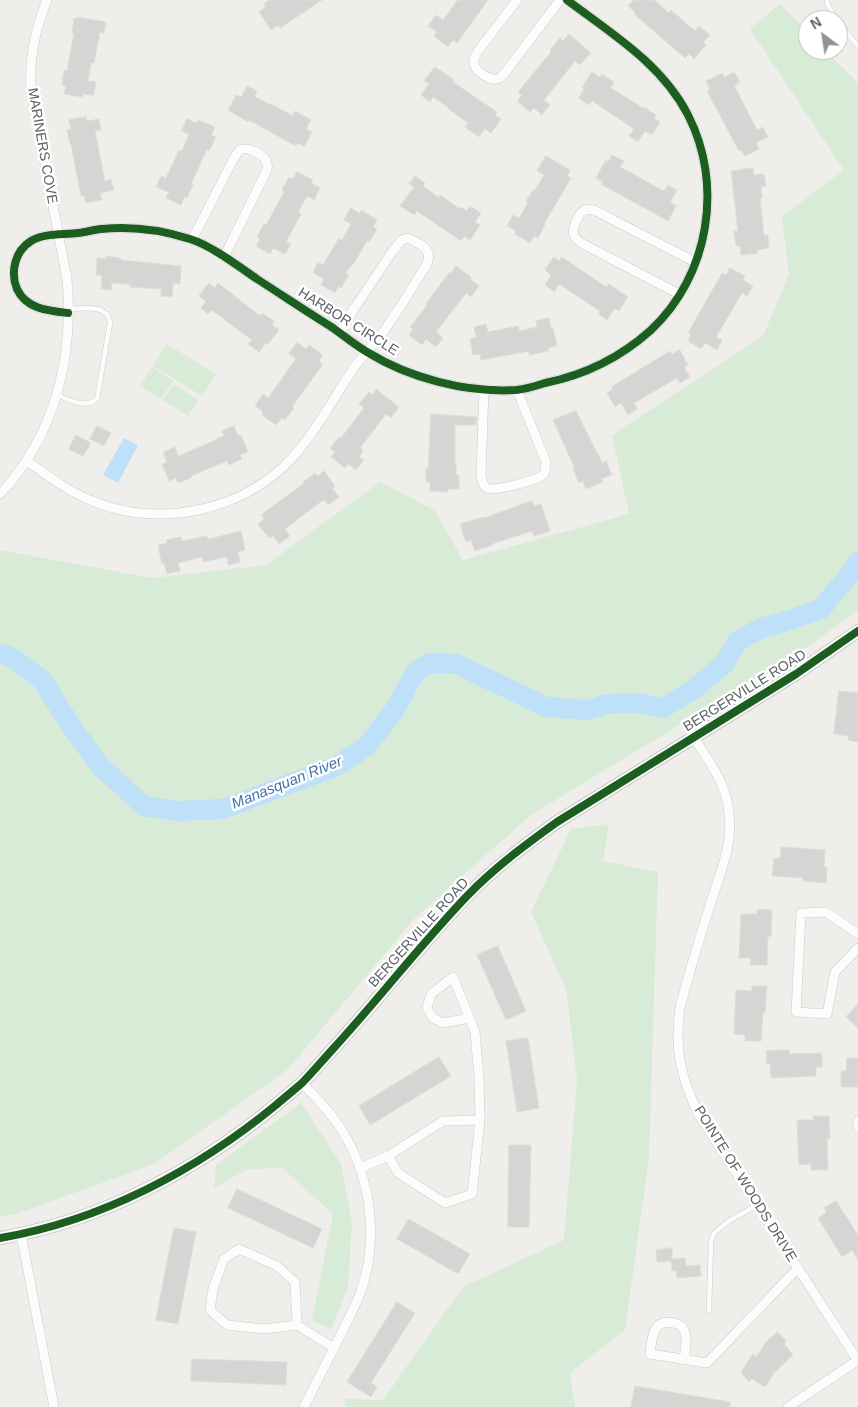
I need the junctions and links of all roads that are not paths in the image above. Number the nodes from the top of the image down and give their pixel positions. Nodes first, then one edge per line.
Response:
1 (47, 0) edge
2 (517, 0) edge
3 (560, 0) edge
4 (567, 0) edge
5 (848, 34) edge
6 (858, 46) edge
7 (58, 235) junction
8 (192, 240) junction
9 (224, 257) junction
10 (695, 262) junction
11 (679, 294) junction
12 (68, 311) junction
13 (340, 333) junction
14 (366, 352) junction
15 (484, 389) junction
16 (517, 390) junction
17 (57, 395) junction
18 (27, 461) junction
19 (0, 494) edge
20 (858, 631) edge
21 (694, 738) junction
22 (858, 934) edge
23 (858, 948) edge
24 (469, 1018) junction
25 (302, 1083) junction
26 (480, 1120) junction
27 (858, 1121) edge
28 (858, 1127) edge
29 (388, 1156) junction
30 (360, 1168) junction
31 (757, 1205) junction
32 (21, 1234) junction
33 (0, 1238) edge
34 (798, 1268) junction
35 (709, 1311) dead end
36 (297, 1324) junction
37 (334, 1348) junction
38 (684, 1359) junction
39 (858, 1361) edge
40 (54, 1407) edge
41 (304, 1407) edge
42 (788, 1407) edge

1 - 7 street, MARINERS COVE
2 - 3 street
4 - 10 street, HARBOR CIRCLE
5 - 6 lane
7 - 8 street
7 - 12 street, MARINERS COVE
7 - 12 street
8 - 9 street
8 - 9 street
9 - 13 street, HARBOR CIRCLE
10 - 11 street, HARBOR CIRCLE
10 - 11 street
11 - 16 street, HARBOR CIRCLE
12 - 17 street, MARINERS COVE
12 - 17 lane
13 - 14 street, HARBOR CIRCLE
13 - 14 street
14 - 15 street, HARBOR CIRCLE
14 - 18 street
15 - 16 street, HARBOR CIRCLE
15 - 16 street
17 - 18 street, MARINERS COVE
18 - 19 street, MARINERS COVE
20 - 21 street, BERGERVILLE ROAD
21 - 25 street, BERGERVILLE ROAD
21 - 31 street, POINTE OF WOODS DRIVE
22 - 23 street
24 - 24 street
24 - 26 street
25 - 30 street
25 - 32 street, BERGERVILLE ROAD
26 - 29 street
26 - 29 street
27 - 28 street
29 - 30 street
30 - 37 street
31 - 34 street, POINTE OF WOODS DRIVE
31 - 35 lane
32 - 33 street, BERGERVILLE ROAD
32 - 40 street
34 - 38 street
34 - 39 street, POINTE OF WOODS DRIVE
36 - 36 street
36 - 37 street
37 - 41 street
38 - 38 street
39 - 42 street

